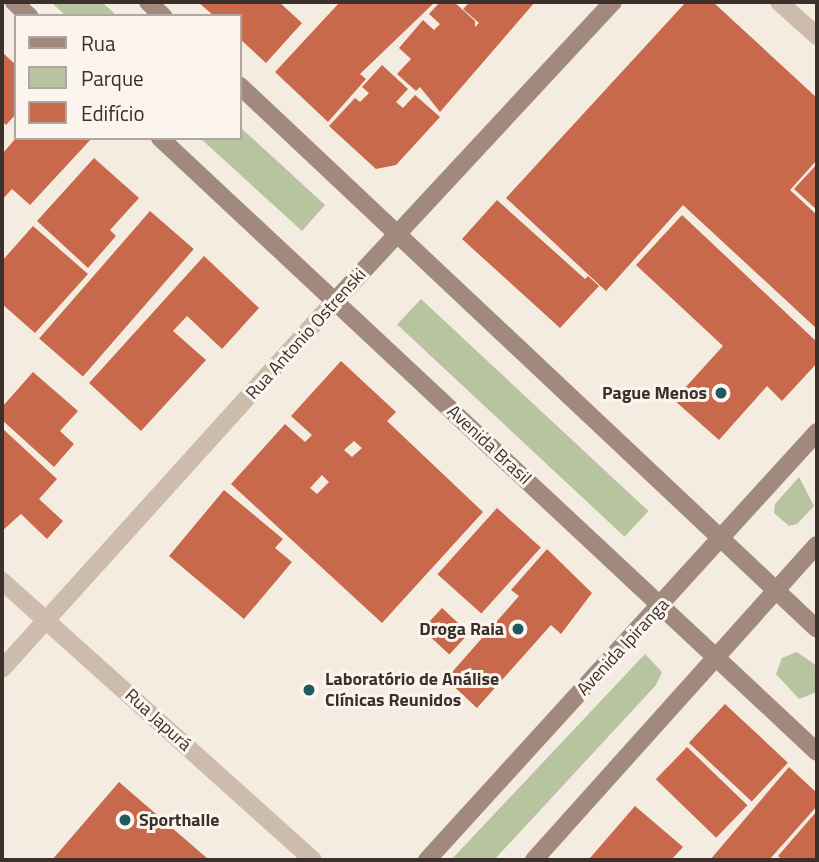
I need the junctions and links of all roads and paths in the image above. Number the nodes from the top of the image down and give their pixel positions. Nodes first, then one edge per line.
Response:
1 (14, 2) edge
2 (148, 2) edge
3 (614, 2) edge
4 (779, 2) edge
5 (27, 14) edge
6 (161, 14) edge
7 (817, 36) edge
8 (242, 88) edge
9 (162, 140) edge
10 (399, 232) junction
11 (335, 301) junction
12 (817, 432) edge
13 (722, 538) junction
14 (817, 545) edge
15 (2, 581) edge
16 (777, 590) junction
17 (662, 605) junction
18 (46, 620) junction
19 (817, 629) edge
20 (717, 657) junction
21 (2, 669) edge
22 (817, 752) edge
23 (313, 860) edge
24 (427, 860) edge
25 (534, 860) edge

1 - 5 main road
2 - 6 main road
3 - 10 main road, Rua Antonio Ostrenski
4 - 7 street
8 - 10 main road
9 - 11 main road, Avenida Brasil
10 - 11 main road, Rua Antonio Ostrenski
10 - 13 main road
11 - 17 main road, Avenida Brasil
11 - 18 street, Rua Antonio Ostrenski
12 - 13 main road, Avenida Ipiranga
13 - 16 main road
13 - 17 main road, Avenida Ipiranga
14 - 16 main road
15 - 18 street, Rua Japurá
16 - 19 main road
16 - 20 main road
17 - 20 main road, Avenida Brasil
17 - 24 main road, Avenida Ipiranga
18 - 21 street, Rua Antonio Ostrenski
18 - 23 street, Rua Japurá
20 - 22 main road, Avenida Brasil
20 - 25 main road

